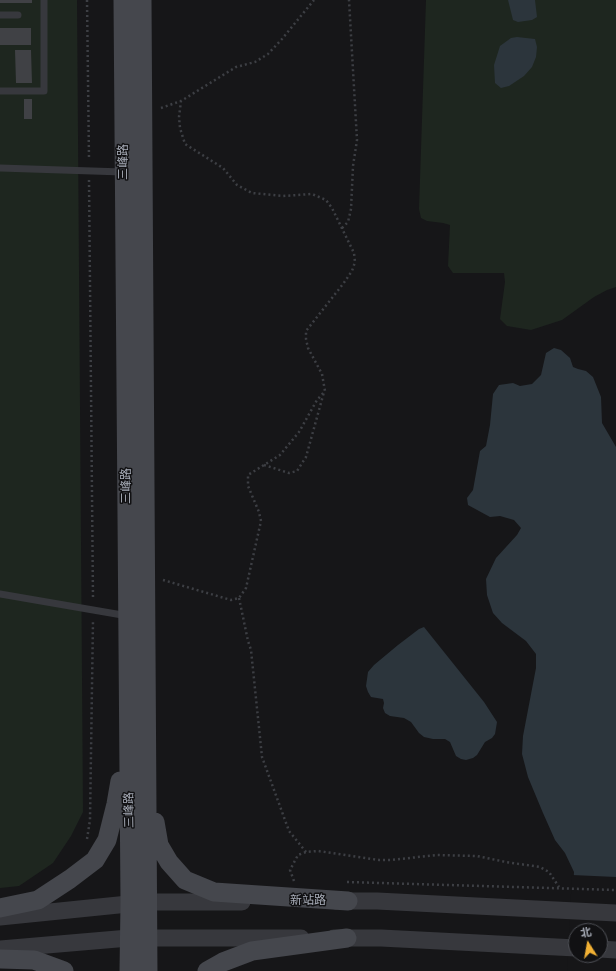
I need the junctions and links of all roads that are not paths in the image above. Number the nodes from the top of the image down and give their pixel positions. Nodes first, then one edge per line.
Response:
1 (44, 0) edge
2 (123, 0) edge
3 (142, 0) edge
4 (0, 15) edge
5 (18, 16) dead end
6 (0, 91) edge
7 (0, 168) edge
8 (134, 172) junction
9 (0, 594) edge
10 (128, 616) junction
11 (138, 719) junction
12 (348, 901) junction
13 (139, 903) junction
14 (0, 908) edge
15 (616, 913) edge
16 (0, 917) edge
17 (129, 938) junction
18 (148, 938) junction
19 (347, 938) junction
20 (568, 948) edge
21 (0, 950) edge
22 (0, 959) edge
23 (64, 971) edge
24 (129, 971) edge
25 (148, 971) edge
26 (206, 971) edge

1 - 6 lane
2 - 8 main road, 三峰路
3 - 8 main road, 三峰路
4 - 5 lane
7 - 8 lane
8 - 10 main road, 三峰路
8 - 11 main road, 三峰路
9 - 10 lane
10 - 11 main road, 三峰路
11 - 12 main road
11 - 13 main road, 三峰路
11 - 14 main road
12 - 13 street, 新站路
12 - 15 street, 新站路
13 - 16 street, 新站路
13 - 17 main road, 三峰路
13 - 18 main road, 三峰路
17 - 18 street
17 - 21 street
17 - 24 main road, 三峰路
18 - 19 street
18 - 25 main road, 三峰路
19 - 20 street
19 - 26 main road
22 - 23 main road

